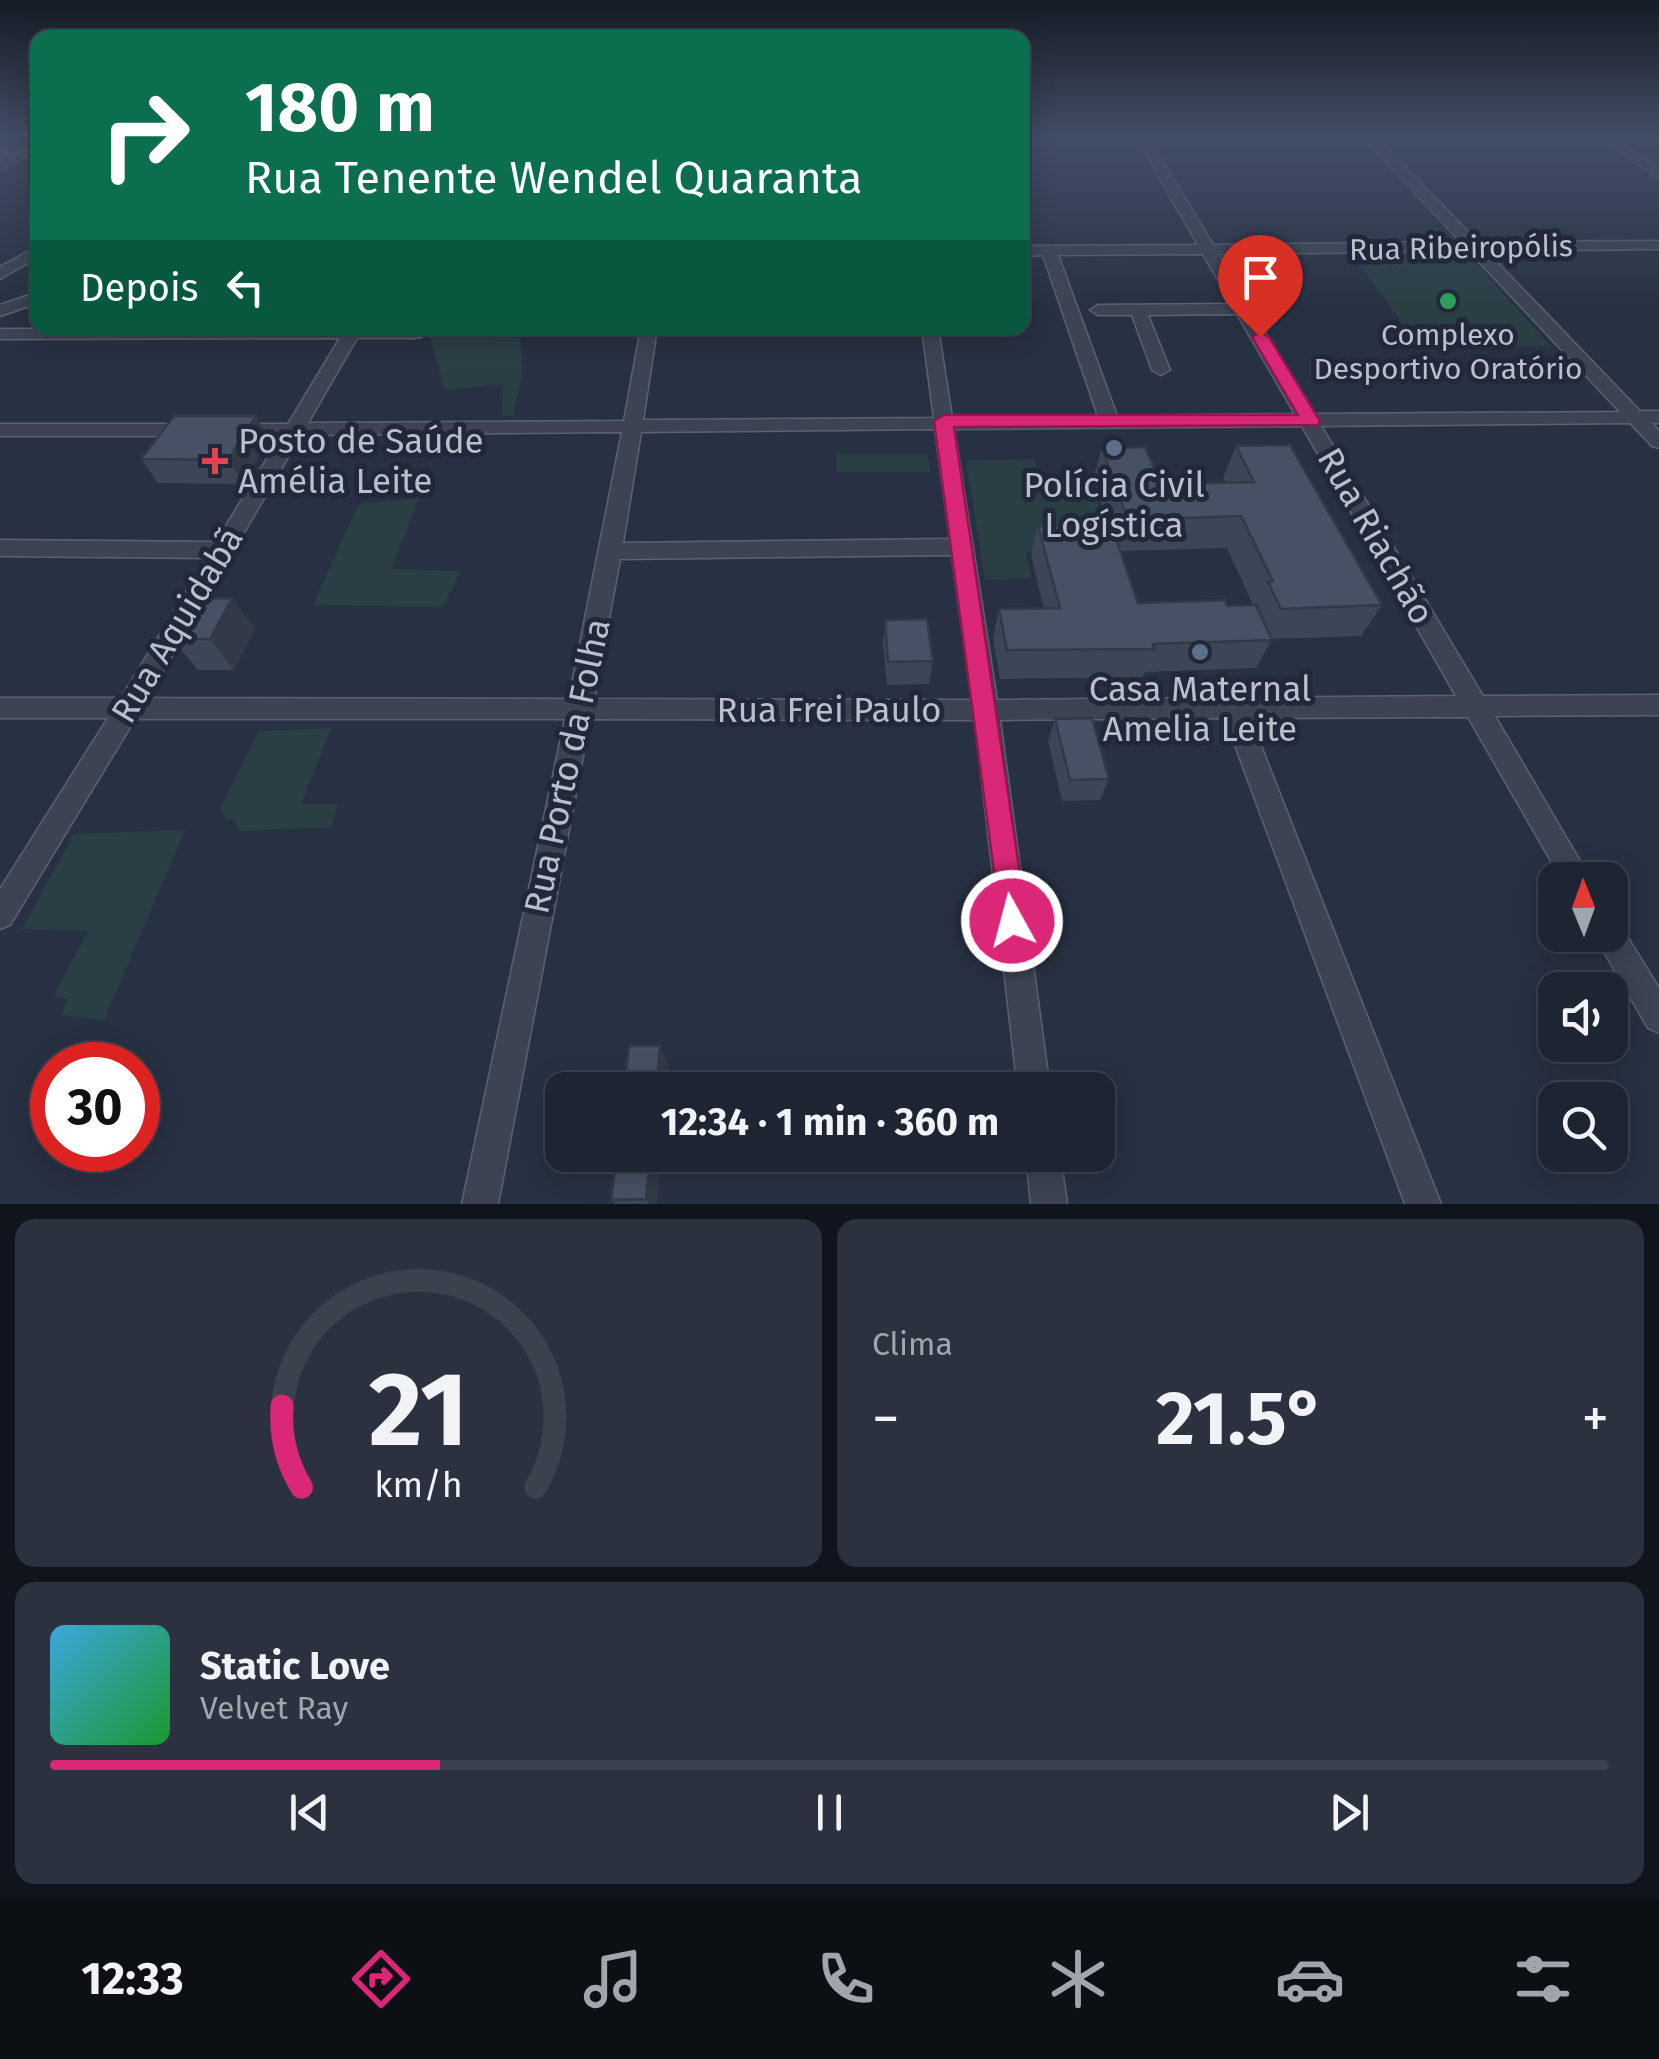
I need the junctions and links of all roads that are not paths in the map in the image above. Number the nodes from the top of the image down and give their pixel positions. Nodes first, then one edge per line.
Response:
1 (1178, 196) edge
2 (1428, 196) edge
3 (1659, 245) edge
4 (1478, 247) junction
5 (1030, 251) edge
6 (1049, 251) junction
7 (1212, 251) junction
8 (8, 263) edge
9 (0, 274) edge
10 (30, 300) edge
11 (1244, 309) junction
12 (1098, 310) dead end
13 (1138, 310) junction
14 (0, 311) edge
15 (0, 334) edge
16 (30, 334) edge
17 (350, 335) edge
18 (648, 335) edge
19 (931, 335) edge
20 (1161, 370) dead end
21 (1635, 417) junction
22 (1659, 417) edge
23 (1109, 420) junction
24 (944, 421) junction
25 (1311, 421) junction
26 (634, 426) junction
27 (0, 430) edge
28 (292, 430) junction
29 (1659, 442) edge
30 (962, 547) junction
31 (0, 548) edge
32 (222, 550) junction
33 (611, 551) junction
34 (1659, 705) edge
35 (129, 707) junction
36 (0, 708) edge
37 (1474, 708) junction
38 (1234, 709) junction
39 (580, 710) junction
40 (986, 710) junction
41 (1567, 862) edge
42 (0, 915) edge
43 (1621, 952) edge
44 (1659, 1016) edge
45 (1032, 1072) edge
46 (1045, 1172) edge
47 (480, 1204) edge
48 (1049, 1204) edge
49 (1423, 1204) edge

1 - 7 street, Rua Riachão
2 - 4 street
3 - 4 street, Rua Ribeiropólis
4 - 7 street, Rua Ribeiropólis
4 - 21 street
5 - 6 street, Rua Ribeiropólis
6 - 7 street, Rua Ribeiropólis
6 - 23 street
7 - 11 street, Rua Riachão
8 - 9 street
10 - 14 street
11 - 13 street
11 - 25 street, Rua Riachão
12 - 13 street
13 - 20 street
15 - 16 street
17 - 28 street, Rua Aquidabã
18 - 26 street, Rua Porto da Folha
19 - 24 street
21 - 22 street
21 - 25 street
21 - 29 street
23 - 24 street
23 - 25 street
24 - 26 street
24 - 30 street
25 - 37 street, Rua Riachão
26 - 28 street
26 - 33 street, Rua Porto da Folha
27 - 28 street
28 - 32 street, Rua Aquidabã
30 - 33 street
30 - 40 street
31 - 32 street
32 - 35 street, Rua Aquidabã
33 - 39 street, Rua Porto da Folha
34 - 37 street, Rua Frei Paulo
35 - 36 street, Rua Frei Paulo
35 - 39 street, Rua Frei Paulo
35 - 42 street, Rua Aquidabã
37 - 38 street, Rua Frei Paulo
37 - 41 street, Rua Riachão
38 - 40 street, Rua Frei Paulo
38 - 49 street
39 - 40 street, Rua Frei Paulo
39 - 47 street, Rua Porto da Folha
40 - 45 street
43 - 44 street
46 - 48 street

